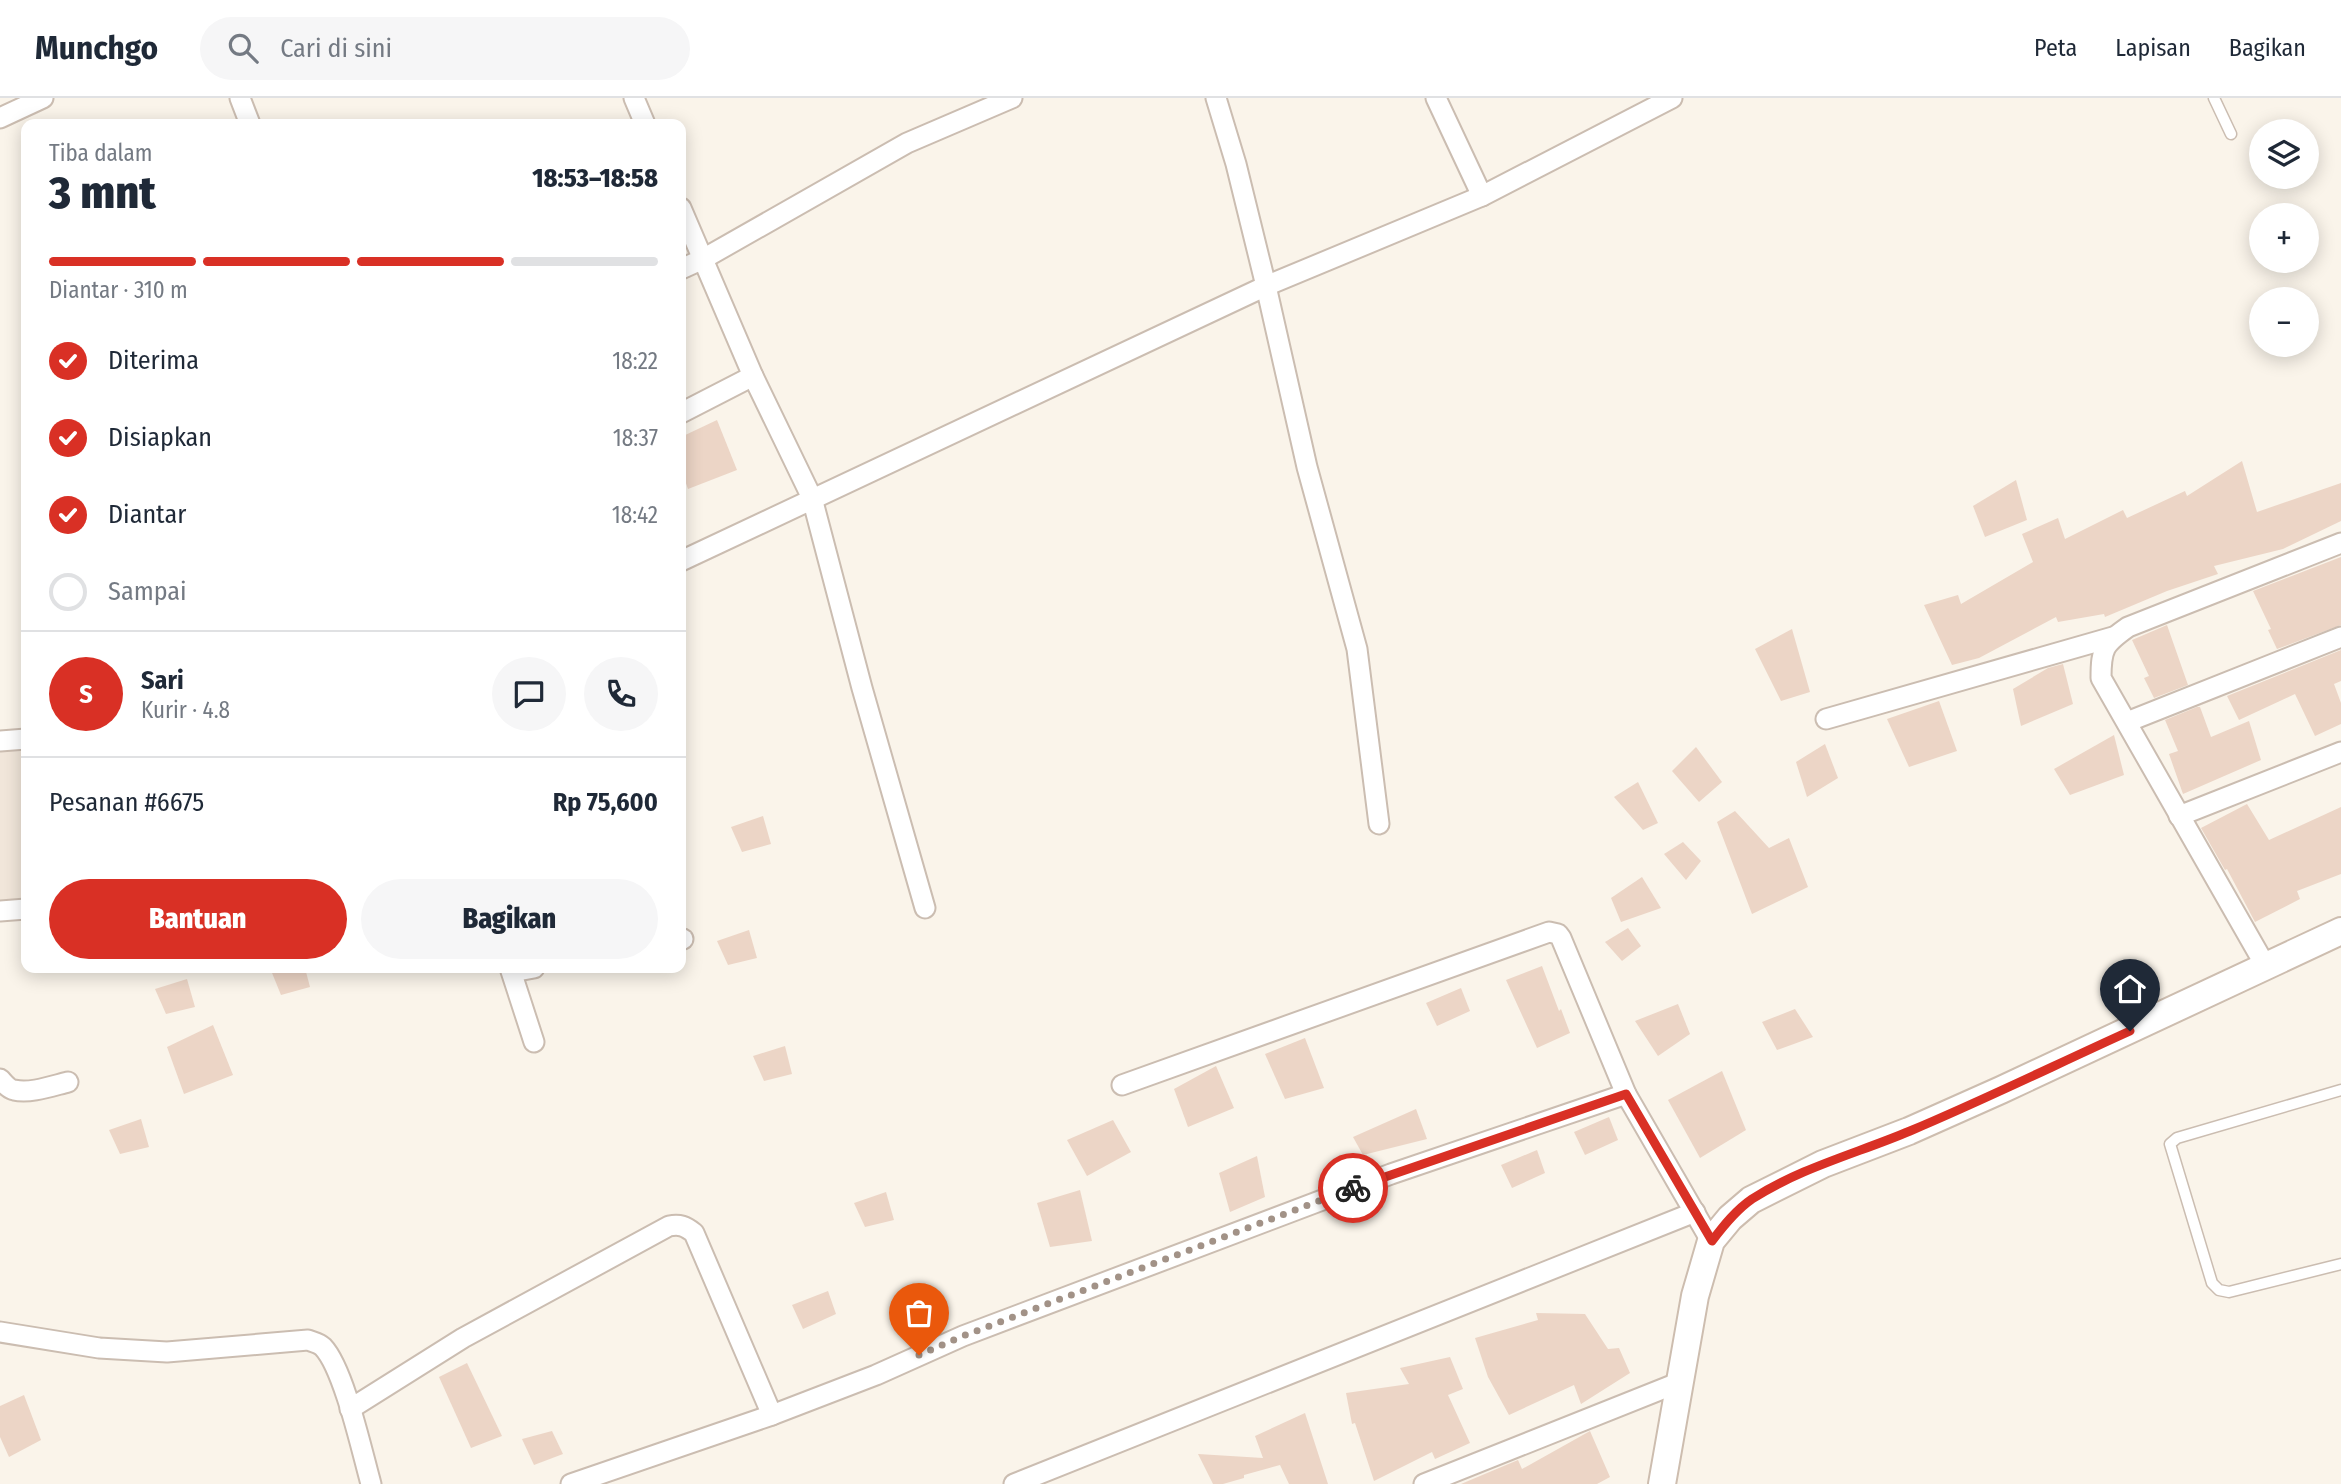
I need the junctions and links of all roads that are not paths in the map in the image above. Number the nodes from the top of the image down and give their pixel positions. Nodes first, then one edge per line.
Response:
1 (43, 98) edge
2 (240, 98) edge
3 (634, 98) edge
4 (1012, 98) edge
5 (1216, 98) edge
6 (1436, 98) edge
7 (1672, 98) edge
8 (2214, 98) edge
9 (0, 118) edge
10 (248, 119) edge
11 (643, 119) edge
12 (2231, 134) dead end
13 (1482, 196) junction
14 (686, 220) edge
15 (703, 259) junction
16 (686, 267) edge
17 (1266, 286) junction
18 (753, 376) junction
19 (686, 410) edge
20 (812, 498) junction
21 (2341, 542) edge
22 (686, 559) edge
23 (2341, 636) edge
24 (2113, 637) junction
25 (1826, 719) dead end
26 (2127, 722) junction
27 (21, 739) edge
28 (0, 741) edge
29 (2341, 752) edge
30 (2179, 816) junction
31 (1379, 824) dead end
32 (925, 908) dead end
33 (21, 909) edge
34 (0, 911) edge
35 (2341, 930) edge
36 (2264, 965) junction
37 (512, 973) edge
38 (534, 1042) dead end
39 (0, 1079) edge
40 (68, 1082) dead end
41 (1122, 1085) dead end
42 (2341, 1090) edge
43 (1626, 1094) junction
44 (1695, 1212) junction
45 (1712, 1241) junction
46 (2341, 1264) edge
47 (0, 1332) edge
48 (1681, 1382) junction
49 (350, 1409) junction
50 (772, 1415) junction
51 (1027, 1482) edge
52 (370, 1484) edge
53 (571, 1484) edge
54 (1424, 1484) edge
55 (1662, 1484) edge

1 - 9 street
2 - 10 street
3 - 11 street
4 - 15 street
5 - 17 street
6 - 13 street
7 - 13 street
8 - 12 lane
13 - 17 street
14 - 15 street
15 - 16 street
15 - 18 street
17 - 20 street
17 - 31 street
18 - 19 street
18 - 20 street
20 - 22 street
20 - 32 street
21 - 24 street
23 - 26 street
24 - 25 street
24 - 26 street
26 - 30 street
27 - 28 street
29 - 30 street
30 - 36 street
33 - 34 street
35 - 36 main road
36 - 45 main road
37 - 38 street
39 - 40 street
41 - 43 street
42 - 46 lane
43 - 44 street
43 - 50 street
44 - 45 street
44 - 51 street
45 - 48 main road
47 - 49 street
48 - 54 street
48 - 55 main road
49 - 50 street
49 - 52 street
50 - 53 street

